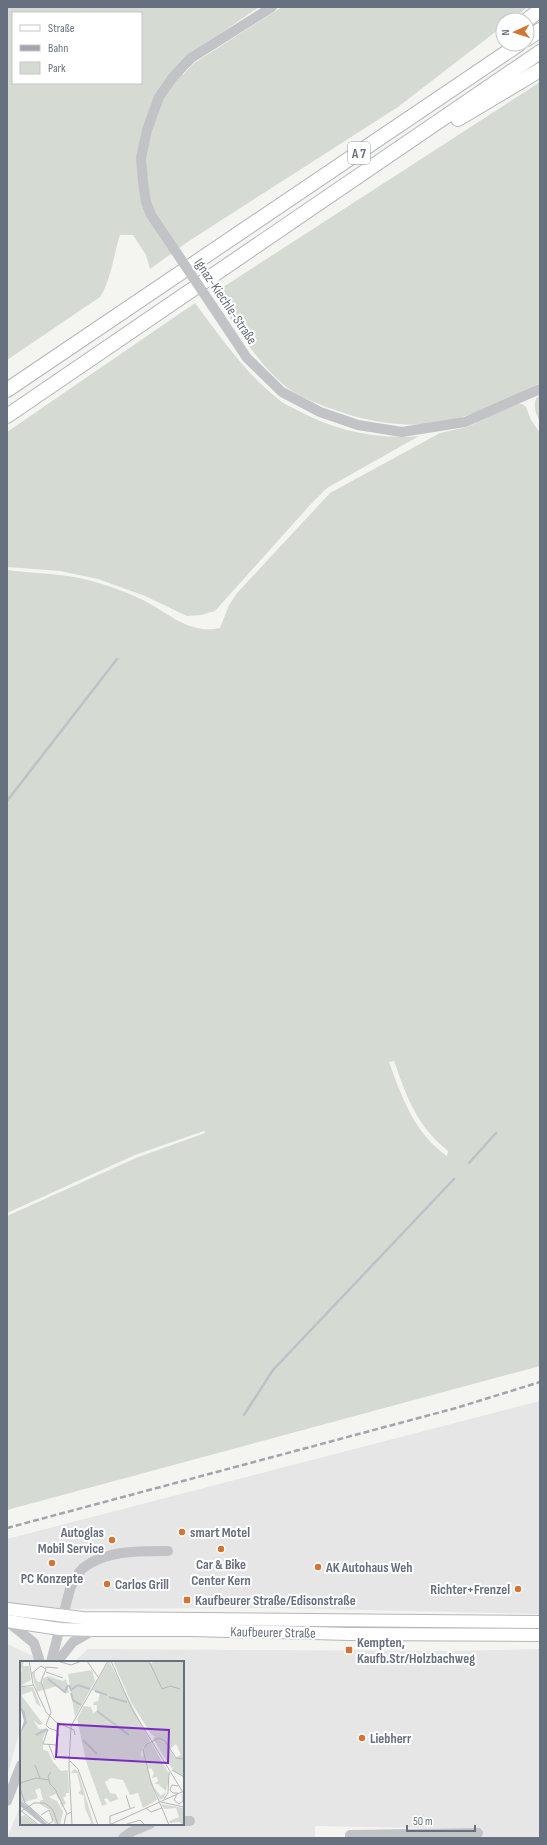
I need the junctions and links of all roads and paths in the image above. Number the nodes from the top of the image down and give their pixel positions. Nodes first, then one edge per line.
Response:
1 (272, 7) edge
2 (504, 52) edge
3 (508, 52) edge
4 (540, 52) edge
5 (501, 57) junction
6 (540, 70) edge
7 (426, 131) junction
8 (540, 388) edge
9 (7, 390) edge
10 (7, 416) edge
11 (168, 1551) dead end
12 (7, 1609) edge
13 (7, 1621) edge
14 (61, 1622) junction
15 (540, 1622) edge
16 (95, 1630) junction
17 (540, 1635) edge
18 (40, 1661) edge
19 (50, 1661) edge
20 (58, 1661) edge
21 (20, 1768) edge
22 (7, 1801) edge
23 (148, 1825) edge
24 (478, 1833) dead end
25 (123, 1838) edge
26 (350, 1838) edge

1 - 8 street, Ignaz-Kiechle-Straße, bridge
2 - 5 highway, A 7
3 - 5 highway, A 7
4 - 7 highway, A 7
5 - 9 highway, A 7
6 - 7 highway
7 - 10 highway, A 7
11 - 14 street
12 - 14 main road, Kaufbeurer Straße
13 - 14 main road, Kaufbeurer Straße
13 - 18 street
14 - 15 main road, Kaufbeurer Straße
14 - 16 main road, Kaufbeurer Straße
14 - 19 street
16 - 17 main road, Kaufbeurer Straße
16 - 20 street
21 - 22 street
23 - 25 street
24 - 26 street

